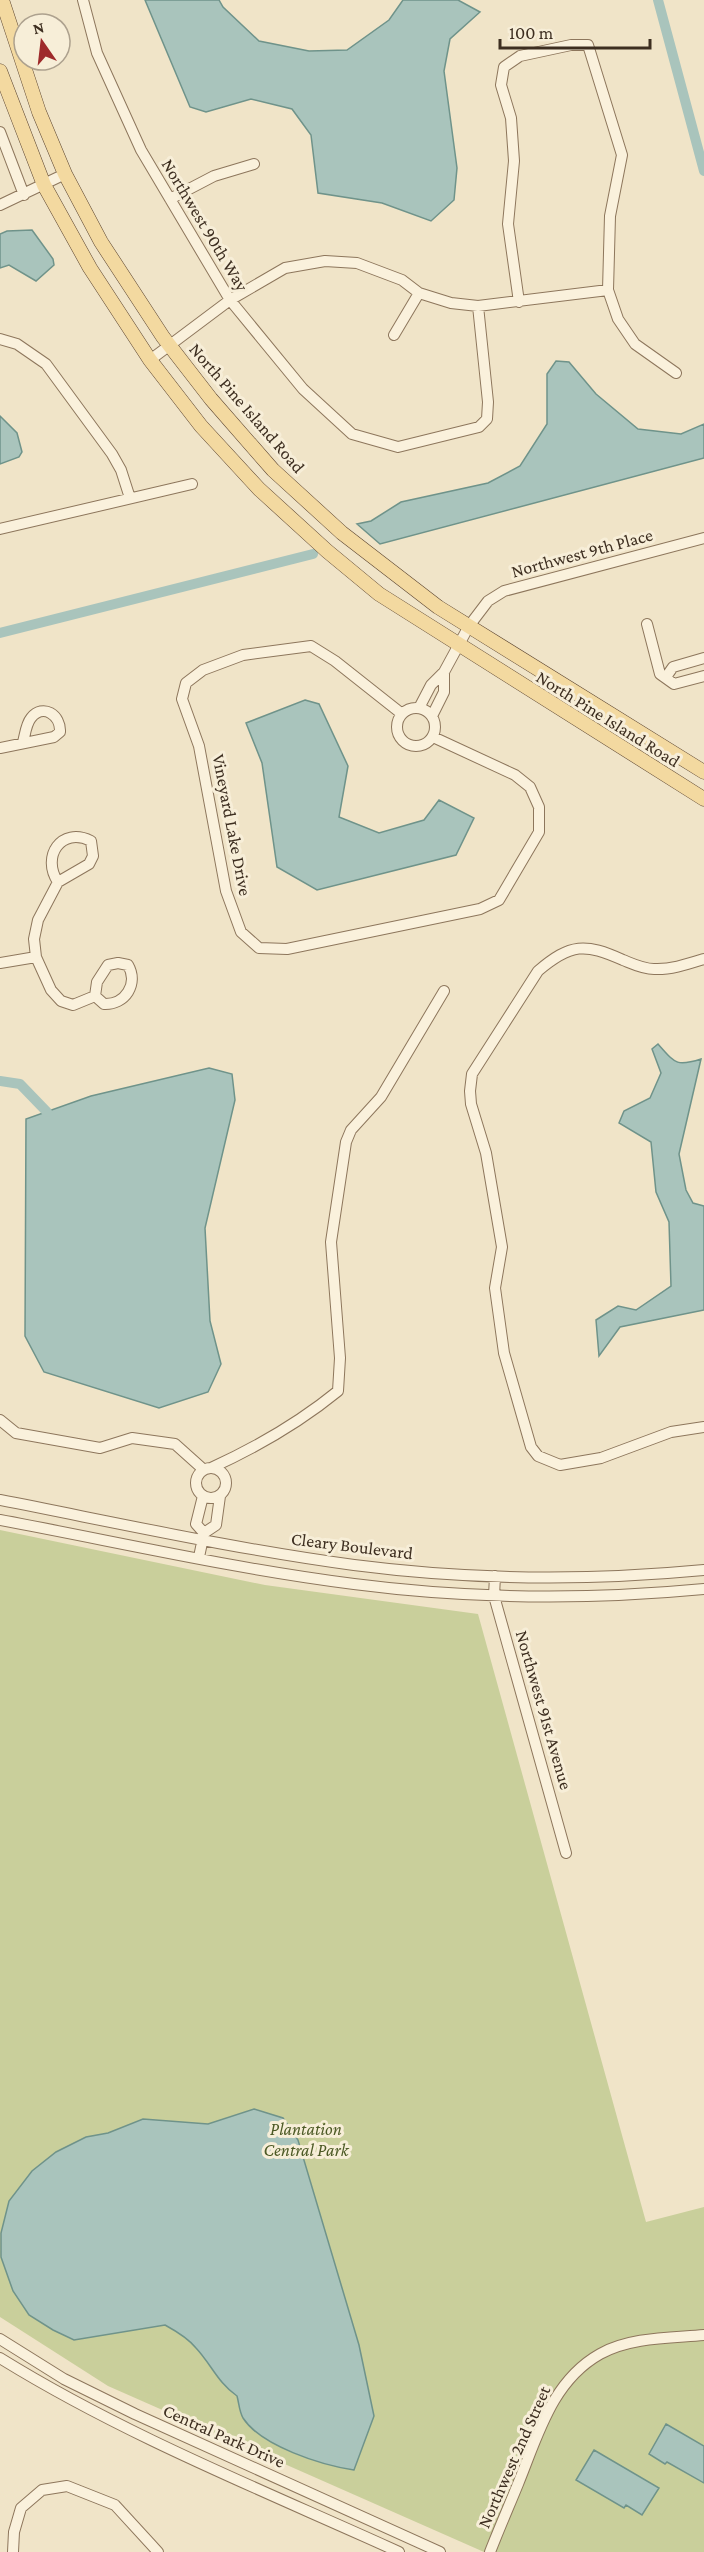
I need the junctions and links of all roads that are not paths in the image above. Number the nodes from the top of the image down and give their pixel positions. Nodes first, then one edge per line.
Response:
1 (2, 0) edge
2 (82, 0) edge
3 (0, 71) edge
4 (0, 132) edge
5 (254, 164) dead end
6 (65, 174) junction
7 (44, 185) junction
8 (24, 195) junction
9 (170, 199) junction
10 (0, 205) edge
11 (608, 290) junction
12 (419, 293) junction
13 (230, 300) junction
14 (519, 302) junction
15 (478, 306) junction
16 (394, 335) dead end
17 (0, 339) edge
18 (169, 345) junction
19 (150, 360) junction
20 (676, 373) dead end
21 (192, 484) dead end
22 (130, 498) junction
23 (0, 529) edge
24 (704, 538) edge
25 (647, 624) dead end
26 (469, 626) junction
27 (457, 645) junction
28 (704, 658) edge
29 (444, 672) junction
30 (704, 676) edge
31 (666, 677) junction
32 (419, 708) junction
33 (402, 714) junction
34 (432, 716) junction
35 (433, 737) junction
36 (23, 742) dead end
37 (0, 748) edge
38 (704, 772) edge
39 (704, 800) edge
40 (58, 882) junction
41 (36, 957) junction
42 (704, 959) edge
43 (0, 963) edge
44 (444, 991) dead end
45 (95, 996) dead end
46 (0, 1420) edge
47 (704, 1427) edge
48 (238, 1456) junction
49 (207, 1469) junction
50 (226, 1479) junction
51 (203, 1496) junction
52 (219, 1496) junction
53 (0, 1500) edge
54 (0, 1520) edge
55 (204, 1536) junction
56 (200, 1557) junction
57 (704, 1570) edge
58 (495, 1576) junction
59 (704, 1590) edge
60 (494, 1596) junction
61 (566, 1853) dead end
62 (704, 2336) edge
63 (0, 2339) edge
64 (0, 2358) edge
65 (13, 2552) edge
66 (158, 2552) edge
67 (399, 2552) edge
68 (440, 2552) edge
69 (490, 2552) edge

1 - 6 main road, North Pine Island Road
2 - 9 street, Northwest 90th Way
3 - 7 main road, North Pine Island Road
4 - 8 street
5 - 9 street
6 - 7 street
6 - 18 main road, North Pine Island Road
7 - 8 street
7 - 19 main road, North Pine Island Road
8 - 10 street
9 - 13 street, Northwest 90th Way
11 - 14 street
11 - 14 street
11 - 20 street
12 - 13 street
12 - 15 street
12 - 16 street
13 - 15 street, Northwest 90th Way
13 - 18 street
14 - 15 street
17 - 22 street
18 - 19 street
18 - 26 main road, North Pine Island Road
19 - 27 main road, North Pine Island Road
21 - 22 street
22 - 23 street
24 - 26 street, Northwest 9th Place
25 - 31 street
26 - 27 street, Northwest 9th Place
26 - 38 main road, North Pine Island Road
27 - 29 street, Northwest 9th Place
27 - 39 main road, North Pine Island Road
28 - 31 street
29 - 32 street
29 - 34 street
30 - 31 street
32 - 33 street
32 - 34 street
33 - 35 street
33 - 35 street, Vineyard Lake Drive
34 - 35 street
36 - 37 street
40 - 40 street
40 - 41 street
41 - 43 street
41 - 45 street
42 - 47 street
44 - 48 street
46 - 49 street
48 - 49 street
48 - 50 street
49 - 50 street
49 - 51 street
50 - 52 street
51 - 52 street
51 - 55 street
52 - 55 street
53 - 55 street, Cleary Boulevard
54 - 56 street, Cleary Boulevard
55 - 56 street
55 - 58 street, Cleary Boulevard
56 - 60 street, Cleary Boulevard
57 - 58 street, Cleary Boulevard
58 - 60 street, Northwest 91st Avenue
59 - 60 street, Cleary Boulevard
60 - 61 street, Northwest 91st Avenue
62 - 69 street, Northwest 2nd Street
63 - 68 street, Central Park Drive
64 - 67 street, Central Park Drive
65 - 66 street

